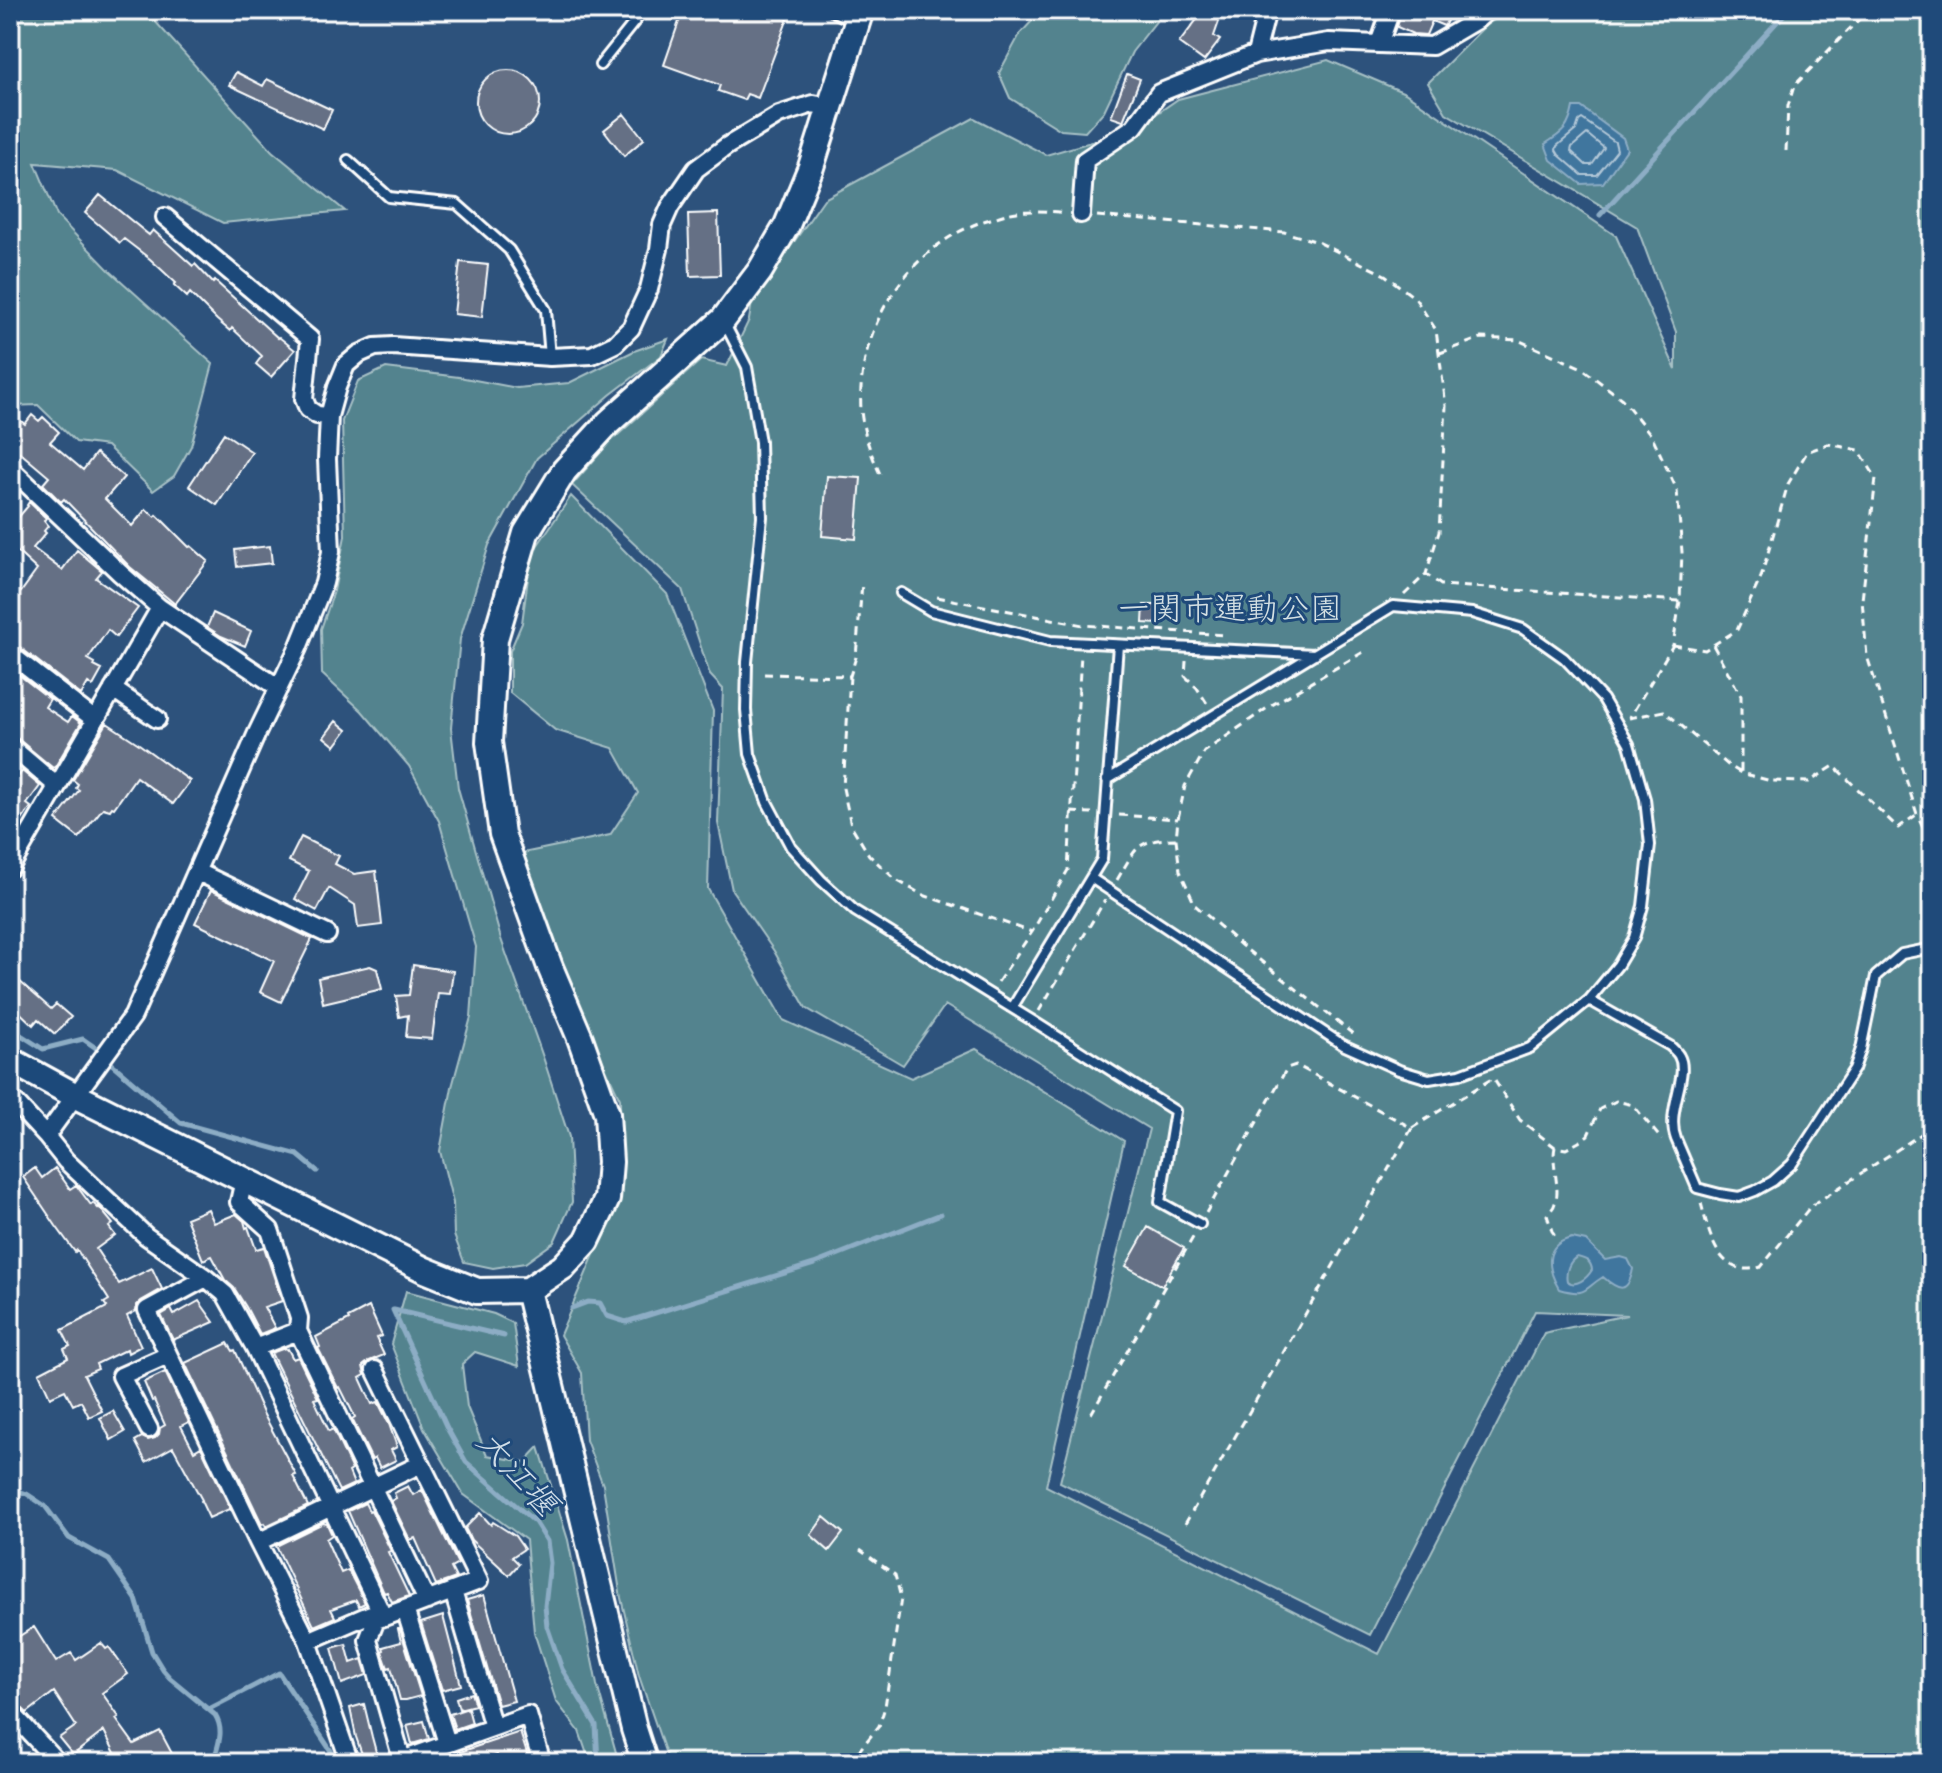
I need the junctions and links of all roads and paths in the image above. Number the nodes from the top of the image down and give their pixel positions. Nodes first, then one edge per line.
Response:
1 (644, 10) edge
2 (830, 10) edge
3 (1267, 10) edge
4 (1391, 10) edge
5 (1488, 10) edge
6 (1868, 10) edge
7 (852, 14) edge
8 (1379, 44) junction
9 (1256, 54) junction
10 (600, 65) dead end
11 (830, 107) junction
12 (1786, 151) dead end
13 (348, 160) dead end
14 (1081, 214) junction
15 (165, 217) dead end
16 (723, 320) junction
17 (1440, 353) junction
18 (550, 357) junction
19 (329, 416) junction
20 (10, 468) edge
21 (880, 474) dead end
22 (1426, 574) junction
23 (862, 583) dead end
24 (901, 593) dead end
25 (932, 596) dead end
26 (1680, 601) junction
27 (1393, 606) junction
28 (160, 608) junction
29 (1083, 625) junction
30 (1225, 635) dead end
31 (1082, 643) junction
32 (1118, 645) junction
33 (1673, 645) junction
34 (1713, 645) junction
35 (1187, 648) junction
36 (1367, 650) dead end
37 (10, 654) edge
38 (1315, 654) junction
39 (764, 674) dead end
40 (850, 676) junction
41 (279, 688) junction
42 (113, 689) junction
43 (1214, 715) junction
44 (157, 719) dead end
45 (95, 720) junction
46 (10, 746) edge
47 (1741, 773) junction
48 (1107, 780) junction
49 (57, 786) junction
50 (1071, 812) junction
51 (1105, 814) junction
52 (1917, 814) junction
53 (1178, 819) junction
54 (1176, 839) junction
55 (1932, 846) edge
56 (10, 868) edge
57 (198, 872) junction
58 (1091, 878) junction
59 (1111, 891) junction
60 (1032, 932) junction
61 (327, 934) dead end
62 (1932, 948) edge
63 (998, 982) dead end
64 (1589, 1000) junction
65 (1012, 1008) junction
66 (1033, 1021) junction
67 (1353, 1034) dead end
68 (10, 1060) edge
69 (76, 1096) junction
70 (10, 1097) edge
71 (1932, 1127) edge
72 (1412, 1128) junction
73 (46, 1136) junction
74 (1676, 1139) junction
75 (1555, 1147) junction
76 (244, 1180) junction
77 (1697, 1188) junction
78 (1200, 1224) junction
79 (1557, 1238) dead end
80 (206, 1278) junction
81 (528, 1290) junction
82 (298, 1331) junction
83 (255, 1348) junction
84 (168, 1355) junction
85 (375, 1370) dead end
86 (1091, 1414) dead end
87 (149, 1429) dead end
88 (421, 1464) junction
89 (372, 1487) junction
90 (331, 1508) junction
91 (1185, 1524) dead end
92 (258, 1542) junction
93 (860, 1550) dead end
94 (453, 1591) junction
95 (427, 1601) junction
96 (405, 1609) junction
97 (378, 1615) junction
98 (308, 1641) junction
99 (10, 1711) edge
100 (493, 1727) junction
101 (447, 1743) junction
102 (403, 1761) edge
103 (58, 1763) edge
104 (350, 1763) edge
105 (542, 1763) edge
106 (645, 1763) edge
107 (849, 1763) edge

1 - 10 lane
2 - 7 lane
3 - 9 street
4 - 8 street
5 - 8 street
6 - 12 path
7 - 11 street
8 - 9 street
9 - 14 street
11 - 16 street
11 - 18 street
13 - 18 lane
14 - 17 path
14 - 21 path
15 - 19 street
16 - 65 lane
16 - 81 street
17 - 22 path
17 - 26 path
18 - 19 street
19 - 41 street
20 - 28 street
22 - 26 path
22 - 27 path
23 - 40 path
24 - 31 lane
25 - 29 path
26 - 33 path
27 - 38 lane
27 - 64 lane
28 - 41 street
28 - 42 street
29 - 30 path
29 - 31 path
31 - 32 lane
31 - 50 path
32 - 35 lane
32 - 48 lane
33 - 34 path
33 - 47 path
34 - 47 path
34 - 52 path
35 - 38 lane
35 - 43 path
36 - 53 path
37 - 45 street
38 - 43 lane
39 - 40 path
40 - 60 path
41 - 57 street
42 - 44 street
42 - 45 street
43 - 48 lane
45 - 49 street
46 - 49 street
47 - 52 path
48 - 51 lane
49 - 56 street
50 - 51 path
50 - 60 path
51 - 53 path
51 - 58 lane
52 - 55 path
53 - 54 path
54 - 59 path
54 - 67 path
57 - 61 street
57 - 69 street
58 - 59 lane
58 - 65 lane
59 - 64 lane
59 - 66 path
60 - 63 path
62 - 77 lane
64 - 74 lane
65 - 66 lane
66 - 78 lane
68 - 69 street
69 - 73 street
69 - 76 street
70 - 73 street
71 - 77 path
72 - 75 path
72 - 78 path
72 - 91 path
73 - 80 street
74 - 75 path
74 - 77 lane
75 - 79 path
76 - 81 street
76 - 82 street
78 - 86 path
80 - 83 street
80 - 84 street
81 - 106 street
82 - 83 street
82 - 89 street
83 - 90 street
84 - 87 street
84 - 92 street
85 - 88 street
88 - 89 street
88 - 94 street
89 - 90 street
89 - 95 street
90 - 92 street
90 - 97 street
92 - 98 street
93 - 107 path
94 - 95 street
94 - 100 street
95 - 96 street
96 - 97 street
96 - 101 street
97 - 98 street
97 - 102 street
98 - 104 street
99 - 103 street
100 - 101 street
100 - 105 street
101 - 102 street

